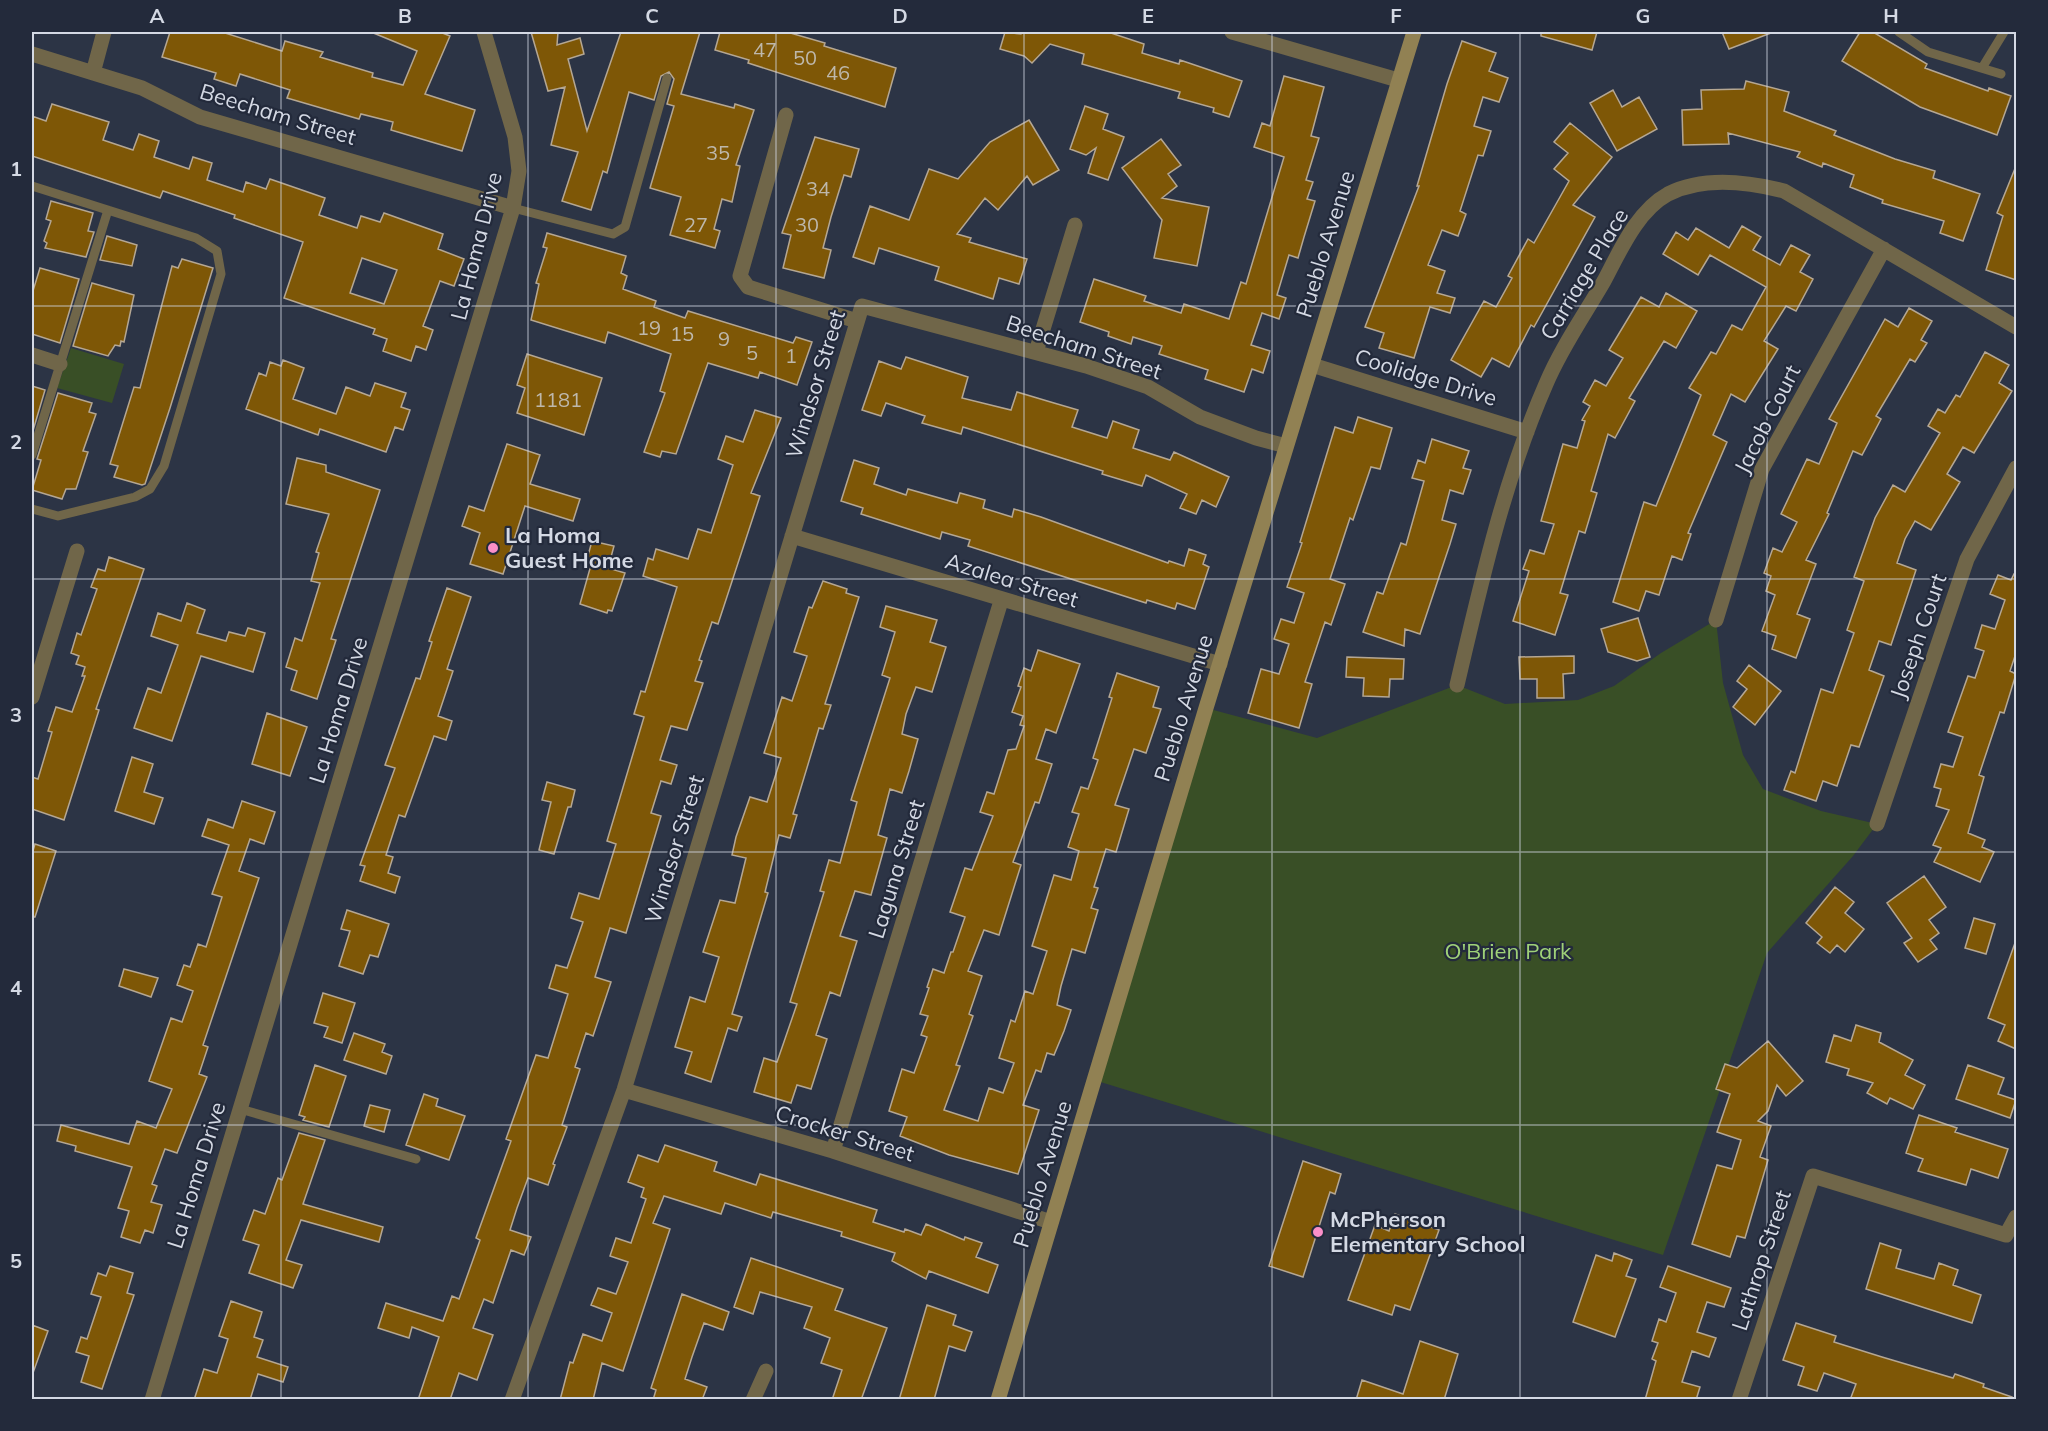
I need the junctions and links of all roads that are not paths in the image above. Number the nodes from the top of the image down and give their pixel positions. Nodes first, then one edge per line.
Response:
1 (104, 32) edge
2 (484, 32) edge
3 (1232, 32) edge
4 (1414, 32) edge
5 (1899, 32) edge
6 (2004, 32) edge
7 (32, 54) edge
8 (1982, 68) junction
9 (93, 73) junction
10 (2001, 74) dead end
11 (667, 78) dead end
12 (1398, 80) junction
13 (786, 115) dead end
14 (32, 186) edge
15 (513, 208) junction
16 (108, 210) junction
17 (1075, 225) dead end
18 (1884, 249) junction
19 (862, 306) joint
20 (857, 321) junction
21 (2016, 327) edge
22 (1036, 351) junction
23 (32, 355) edge
24 (60, 363) junction
25 (1312, 365) junction
26 (1527, 432) junction
27 (1286, 446) junction
28 (32, 455) edge
29 (2016, 468) edge
30 (32, 509) edge
31 (792, 536) junction
32 (77, 551) dead end
33 (1001, 601) junction
34 (1716, 620) dead end
35 (1220, 664) junction
36 (1457, 685) dead end
37 (32, 697) edge
38 (1877, 824) dead end
39 (624, 1090) junction
40 (240, 1109) junction
41 (833, 1151) junction
42 (416, 1159) dead end
43 (2016, 1217) edge
44 (1051, 1222) junction
45 (766, 1371) dead end
46 (152, 1400) edge
47 (512, 1400) edge
48 (753, 1400) edge
49 (998, 1400) edge
50 (1739, 1400) edge

1 - 9 street
2 - 15 street, La Homa Drive
3 - 12 street
4 - 12 street, Pueblo Avenue
5 - 8 lane
6 - 8 lane
7 - 9 street, Beecham Street
8 - 10 lane
9 - 15 street, Beecham Street
11 - 15 lane
12 - 25 street, Pueblo Avenue
13 - 20 street
14 - 16 lane
15 - 40 street, La Homa Drive
16 - 24 lane
16 - 30 lane
17 - 22 street
18 - 21 street, Carriage Place
18 - 26 street, Carriage Place
18 - 34 street, Jacob Court
19 - 20 street, Windsor Street
19 - 22 street, Beecham Street
20 - 31 street, Windsor Street
22 - 27 street, Beecham Street
23 - 24 street
24 - 28 lane
25 - 26 street, Coolidge Drive
25 - 27 street, Pueblo Avenue
26 - 36 street, Carriage Place
27 - 35 street, Pueblo Avenue
29 - 38 street, Joseph Court
31 - 33 street, Azalea Street
31 - 39 street, Windsor Street
32 - 37 street
33 - 35 street, Azalea Street
33 - 41 street, Laguna Street
35 - 44 street, Pueblo Avenue
39 - 41 street, Crocker Street
39 - 47 street, Windsor Street
40 - 42 lane
40 - 46 street, La Homa Drive
41 - 44 street, Crocker Street
43 - 50 street, Lathrop Street
44 - 49 street, Pueblo Avenue
45 - 48 street

